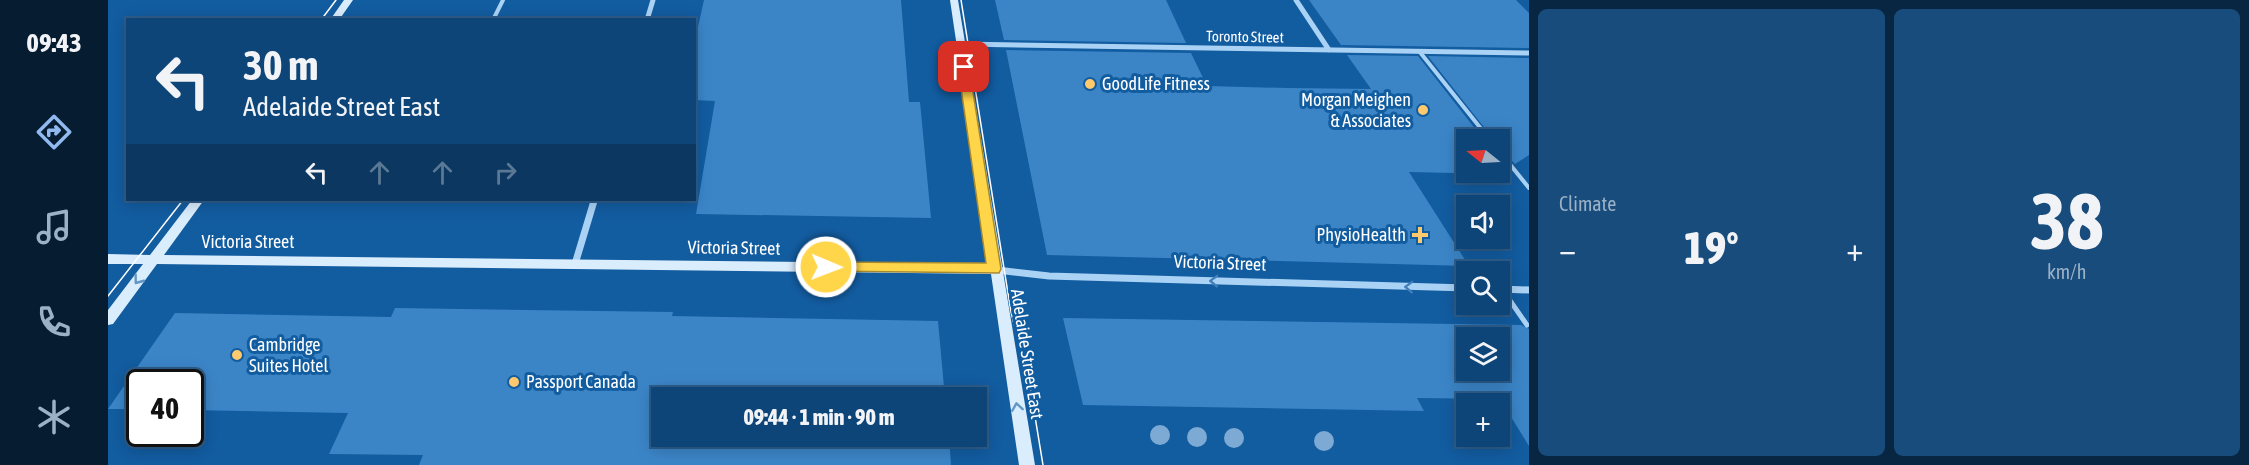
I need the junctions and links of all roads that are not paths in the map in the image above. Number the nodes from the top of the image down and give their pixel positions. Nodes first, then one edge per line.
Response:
1 (349, 0) edge
2 (503, 0) edge
3 (652, 0) edge
4 (954, 0) edge
5 (1296, 0) edge
6 (336, 18) edge
7 (494, 18) edge
8 (648, 18) edge
9 (960, 44) junction
10 (1329, 50) junction
11 (1419, 51) junction
12 (1529, 53) edge
13 (1481, 129) edge
14 (1510, 164) edge
15 (1529, 188) edge
16 (197, 201) edge
17 (594, 201) edge
18 (108, 259) edge
19 (154, 259) junction
20 (575, 264) junction
21 (994, 269) junction
22 (1456, 288) edge
23 (1510, 289) edge
24 (1529, 290) edge
25 (1510, 301) edge
26 (108, 320) edge
27 (1527, 325) dead end
28 (1027, 465) edge

1 - 6 main road
2 - 7 lane
3 - 8 street
4 - 9 main road, Adelaide Street East
5 - 10 street
9 - 10 street, Toronto Street
9 - 21 main road, Adelaide Street East
10 - 11 street, Toronto Street
11 - 12 street, Toronto Street
11 - 13 lane
14 - 15 lane
16 - 19 main road
17 - 20 street
18 - 19 main road, Victoria Street
19 - 20 main road, Victoria Street
19 -> 26 main road
20 - 21 main road, Victoria Street
22 -> 21 street, Victoria Street
28 -> 21 main road, Adelaide Street East
23 - 24 street
25 - 27 lane

